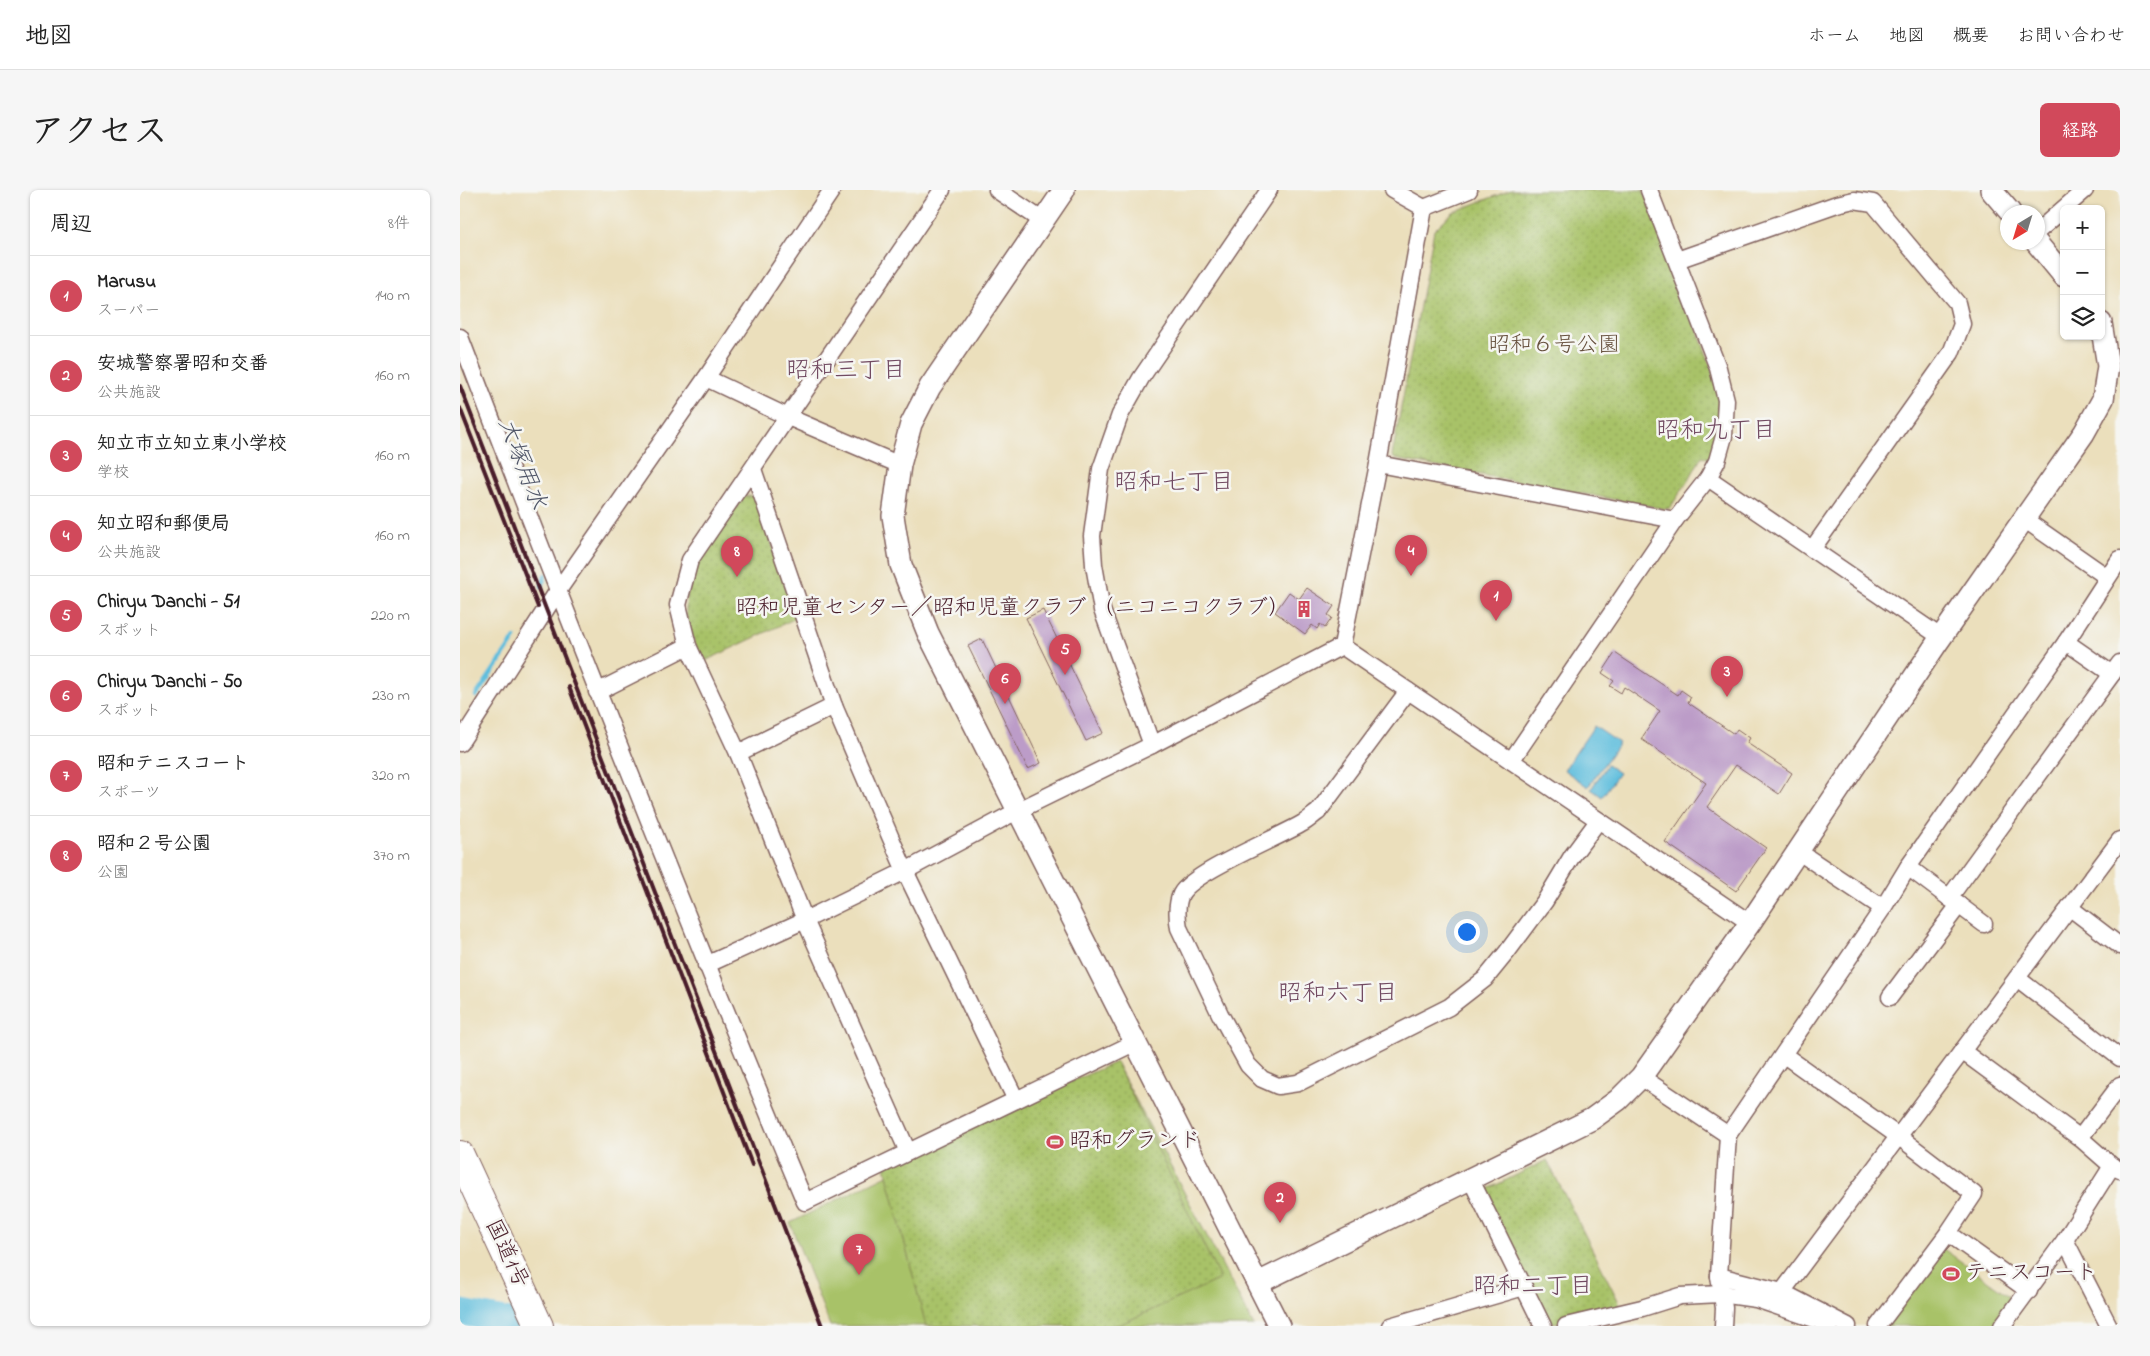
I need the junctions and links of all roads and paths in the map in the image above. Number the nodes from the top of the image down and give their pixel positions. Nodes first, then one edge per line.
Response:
1 (832, 190) edge
2 (942, 190) edge
3 (997, 190) edge
4 (1064, 190) edge
5 (1269, 190) edge
6 (1392, 190) edge
7 (1469, 190) edge
8 (1649, 190) edge
9 (1990, 190) edge
10 (2085, 190) edge
11 (2004, 205) edge
12 (1424, 208) junction
13 (1043, 221) junction
14 (2045, 225) edge
15 (2043, 250) edge
16 (1677, 260) junction
17 (2060, 271) edge
18 (460, 337) edge
19 (2104, 340) edge
20 (706, 378) junction
21 (788, 417) junction
22 (1378, 464) junction
23 (900, 465) junction
24 (753, 469) junction
25 (1708, 478) junction
26 (2024, 519) junction
27 (1675, 520) junction
28 (1813, 548) junction
29 (2120, 559) edge
30 (2108, 577) junction
31 (557, 592) junction
32 (1942, 638) junction
33 (2066, 642) junction
34 (688, 646) junction
35 (1342, 646) junction
36 (2116, 669) edge
37 (1408, 691) junction
38 (597, 692) junction
39 (834, 706) junction
40 (460, 743) edge
41 (1152, 746) junction
42 (738, 753) junction
43 (1511, 762) junction
44 (1016, 811) junction
45 (1598, 821) junction
46 (2120, 840) edge
47 (1799, 852) junction
48 (1908, 867) junction
49 (905, 871) junction
50 (1954, 902) junction
51 (2069, 907) junction
52 (1883, 908) junction
53 (806, 920) junction
54 (1750, 923) junction
55 (1984, 924) dead end
56 (2120, 946) edge
57 (706, 964) junction
58 (2017, 978) junction
59 (1890, 997) dead end
60 (1134, 1043) junction
61 (1962, 1051) junction
62 (1784, 1055) junction
63 (2120, 1058) edge
64 (1641, 1077) junction
65 (2120, 1085) edge
66 (1016, 1100) junction
67 (1728, 1135) junction
68 (1898, 1136) junction
69 (2080, 1138) junction
70 (908, 1152) junction
71 (460, 1155) edge
72 (2116, 1168) edge
73 (1470, 1178) junction
74 (460, 1201) edge
75 (1948, 1232) junction
76 (2065, 1240) junction
77 (1719, 1276) junction
78 (1258, 1283) junction
79 (1524, 1287) junction
80 (512, 1290) junction
81 (2028, 1291) junction
82 (1782, 1292) junction
83 (1723, 1301) junction
84 (518, 1326) edge
85 (539, 1326) edge
86 (1279, 1326) edge
87 (1390, 1326) edge
88 (1543, 1326) edge
89 (1566, 1326) edge
90 (1723, 1326) edge
91 (1829, 1326) edge
92 (1848, 1326) edge
93 (1878, 1326) edge
94 (2002, 1326) edge
95 (2109, 1326) edge

1 - 20 street
2 - 21 street
3 - 13 street
4 - 13 street
5 - 41 street
6 - 12 street
7 - 12 street
8 - 16 street
9 - 11 street
10 - 14 street
12 - 22 street
13 - 23 street
15 - 17 street
16 - 25 street
16 - 28 street
18 - 31 street
19 - 26 street
20 - 21 street
20 - 31 street
21 - 23 street
21 - 24 street
22 - 27 street
22 - 35 street
23 - 44 street
24 - 34 street
24 - 39 street
25 - 27 street
25 - 28 street
26 - 30 street
26 - 32 street
27 - 43 street
28 - 32 street
29 - 30 street
30 - 33 street
31 - 38 street
31 - 40 street
32 - 47 street
33 - 36 street
33 - 48 street
34 - 38 street
34 - 42 street
35 - 37 street
35 - 41 street
36 - 50 street
37 - 43 street
37 - 45 street
38 - 57 street
39 - 42 street
39 - 49 street
41 - 44 street
42 - 53 street
43 - 45 street
44 - 49 street
44 - 60 street
45 - 54 street
46 - 51 street
47 - 52 street
47 - 54 street
48 - 50 street
48 - 52 street
49 - 53 street
49 - 66 street
50 - 55 street
50 - 59 street
51 - 56 street
51 - 58 street
52 - 62 street
53 - 57 street
53 - 70 street
54 - 64 street
57 - 70 street
58 - 61 street
58 - 63 street
60 - 66 street
60 - 78 street
61 - 68 street
61 - 69 street
62 - 67 street
62 - 68 street
64 - 67 street
64 - 73 street
65 - 69 street
66 - 70 street
67 - 77 street
68 - 75 street
68 - 82 street
69 - 72 street
71 - 80 highway, 国道1号
72 - 76 street
73 - 78 street
73 - 79 street
74 - 80 highway, 国道1号
75 - 81 street
75 - 93 street
76 - 81 street
76 - 95 street
77 - 82 street
77 - 83 street
78 - 86 street
79 - 87 street
79 - 88 street
80 - 84 highway, 国道1号
80 - 85 highway, 国道1号
81 - 94 street
82 - 92 street
83 - 89 street
83 - 90 street
83 - 91 street

